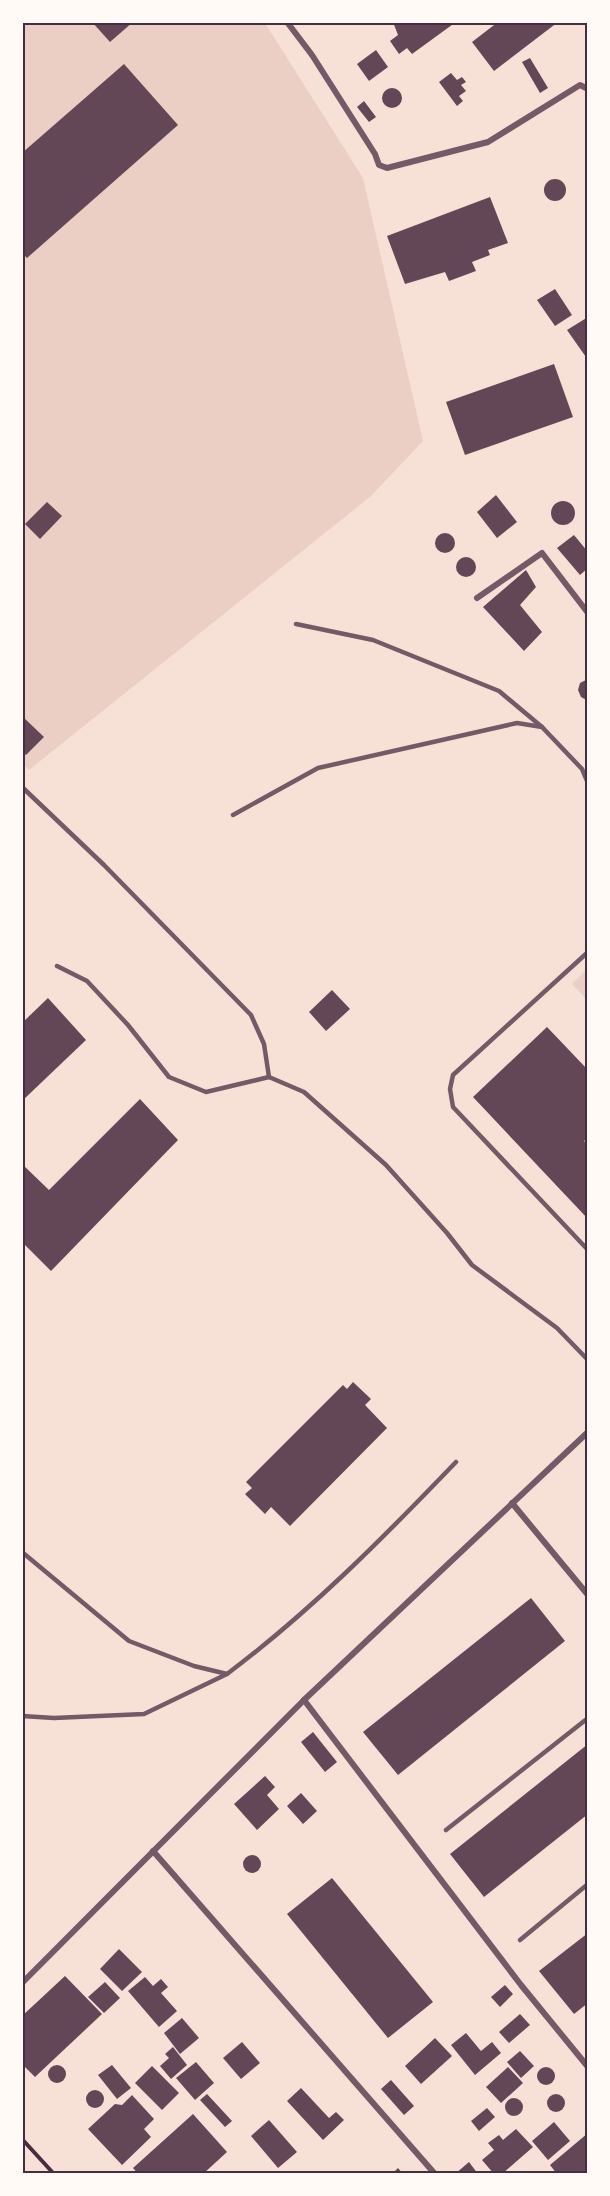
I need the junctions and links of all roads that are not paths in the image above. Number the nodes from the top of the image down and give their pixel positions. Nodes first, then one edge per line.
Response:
1 (287, 22) edge
2 (588, 89) edge
3 (477, 598) dead end
4 (588, 613) edge
5 (296, 624) dead end
6 (542, 727) junction
7 (588, 783) edge
8 (22, 787) edge
9 (233, 815) dead end
10 (588, 952) edge
11 (57, 966) dead end
12 (269, 1077) junction
13 (588, 1250) edge
14 (588, 1360) edge
15 (588, 1432) edge
16 (456, 1462) dead end
17 (512, 1503) junction
18 (22, 1552) edge
19 (588, 1595) edge
20 (227, 1674) junction
21 (304, 1700) junction
22 (22, 1716) edge
23 (588, 1718) edge
24 (446, 1830) dead end
25 (153, 1851) junction
26 (588, 1884) edge
27 (520, 1940) dead end
28 (22, 1983) edge
29 (588, 2067) edge
30 (435, 2174) edge

1 - 2 street
3 - 4 street
5 - 6 lane
6 - 7 lane
6 - 9 lane
8 - 12 lane
10 - 13 lane
11 - 12 lane
12 - 14 lane
15 - 17 street
16 - 20 lane
17 - 19 street
17 - 21 street
18 - 20 lane
20 - 22 lane
21 - 25 street
21 - 29 street
23 - 24 lane
25 - 28 street
25 - 30 street
26 - 27 lane

